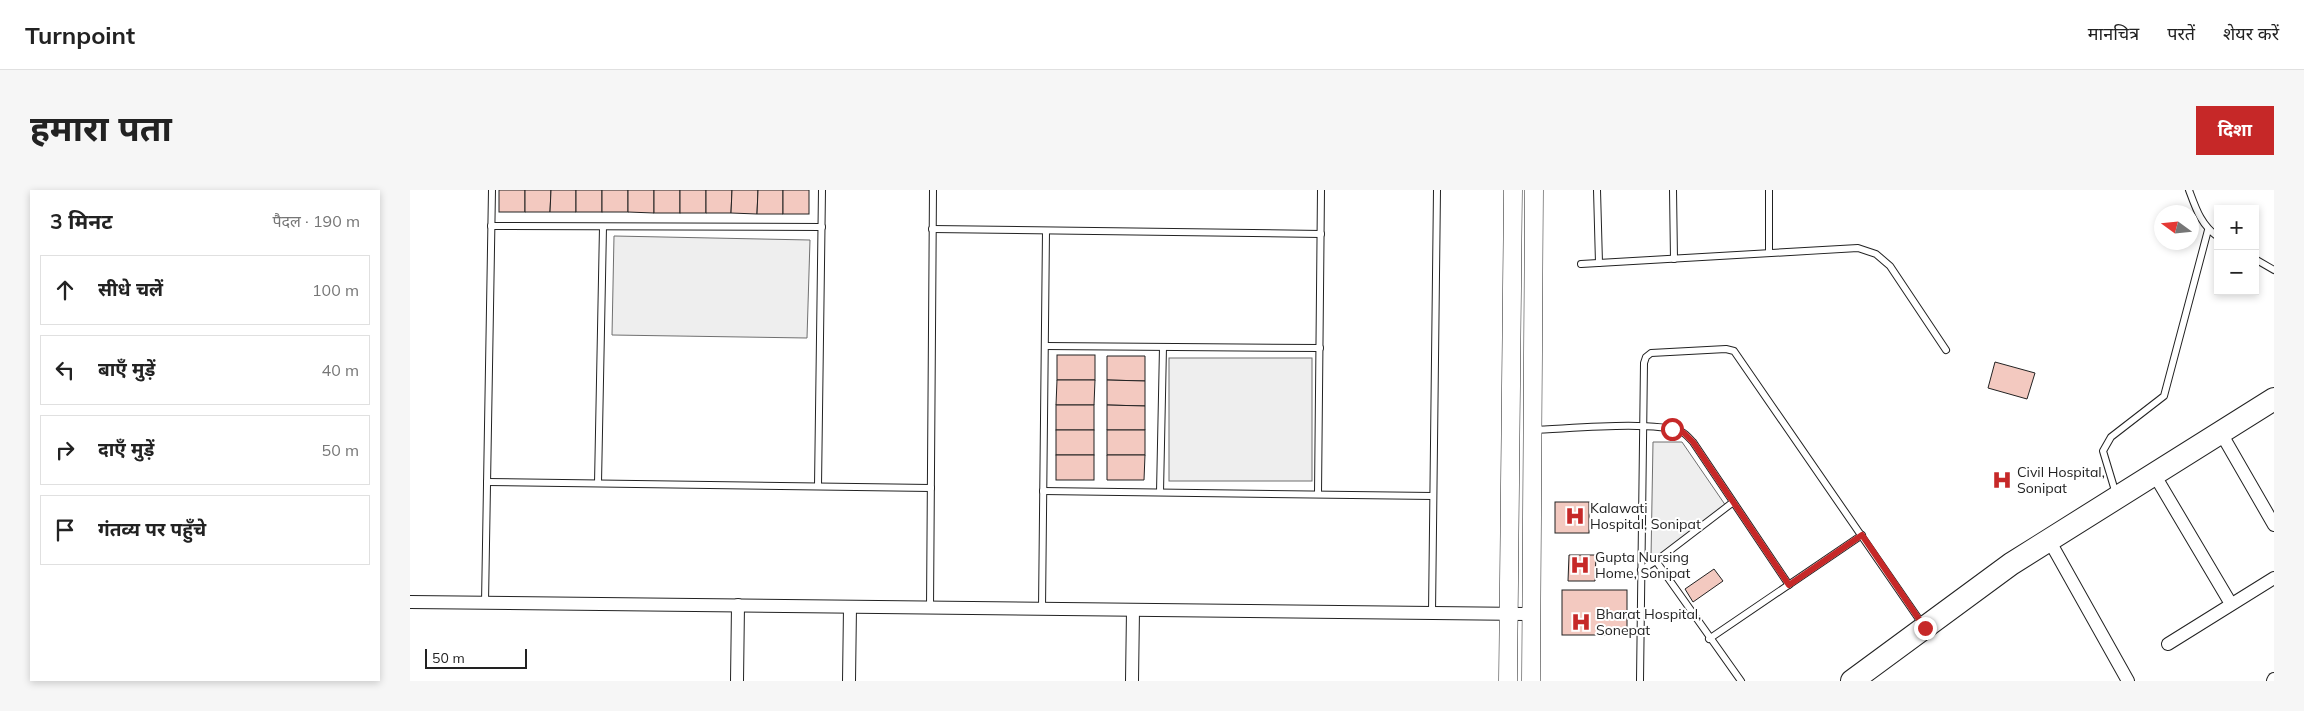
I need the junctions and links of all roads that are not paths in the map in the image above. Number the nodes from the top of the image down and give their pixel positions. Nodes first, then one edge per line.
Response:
1 (492, 190) edge
2 (822, 190) edge
3 (933, 190) edge
4 (1321, 190) edge
5 (1437, 190) edge
6 (1513, 190) edge
7 (1534, 190) edge
8 (1597, 190) edge
9 (1673, 190) edge
10 (1769, 190) edge
11 (2190, 190) edge
12 (491, 226) junction
13 (603, 227) junction
14 (822, 227) junction
15 (932, 229) junction
16 (2208, 230) junction
17 (1046, 231) junction
18 (1321, 234) junction
19 (2214, 234) edge
20 (1769, 254) junction
21 (1674, 259) junction
22 (2259, 261) edge
23 (1599, 263) junction
24 (1581, 264) dead end
25 (2274, 270) edge
26 (1045, 346) junction
27 (1162, 347) junction
28 (1320, 348) junction
29 (1946, 350) dead end
30 (2274, 399) edge
31 (1644, 427) junction
32 (1532, 430) junction
33 (2220, 433) junction
34 (2154, 474) junction
35 (487, 482) junction
36 (598, 484) junction
37 (818, 486) junction
38 (931, 488) junction
39 (1043, 490) junction
40 (1160, 492) junction
41 (1318, 494) junction
42 (1433, 496) junction
43 (2118, 497) junction
44 (1732, 503) junction
45 (2274, 525) edge
46 (1862, 535) junction
47 (2049, 540) junction
48 (1656, 562) junction
49 (1641, 570) junction
50 (2274, 578) edge
51 (1789, 585) junction
52 (410, 602) edge
53 (485, 603) junction
54 (2232, 604) junction
55 (738, 605) junction
56 (850, 607) junction
57 (930, 608) junction
58 (1042, 609) junction
59 (1133, 610) junction
60 (1432, 613) junction
61 (1509, 614) junction
62 (1531, 614) junction
63 (1925, 628) junction
64 (1710, 639) junction
65 (2168, 644) dead end
66 (737, 681) edge
67 (849, 681) edge
68 (1132, 681) edge
69 (1508, 681) edge
70 (1530, 681) edge
71 (1640, 681) edge
72 (1741, 681) edge
73 (1852, 681) edge
74 (2128, 681) edge

1 - 12 lane
2 - 14 lane
3 - 15 lane
4 - 18 lane
5 - 42 lane
6 - 61 street
7 - 32 street
8 - 23 lane
9 - 21 lane
10 - 20 lane
11 - 16 lane
12 - 13 lane
12 - 35 lane
13 - 14 lane
13 - 36 lane
14 - 37 lane
15 - 17 lane
15 - 38 lane
16 - 19 lane
16 - 43 lane
17 - 18 lane
17 - 26 lane
18 - 28 lane
20 - 21 lane
20 - 29 lane
21 - 23 lane
22 - 25 lane
23 - 24 lane
26 - 27 lane
26 - 39 lane
27 - 28 lane
27 - 40 lane
28 - 41 lane
30 - 33 highway
31 - 32 lane
31 - 44 lane
31 - 46 lane
31 - 49 lane
32 - 62 street
33 - 34 highway
33 - 45 street
34 - 43 highway
34 - 54 street
35 - 36 lane
35 - 53 lane
36 - 37 lane
37 - 38 lane
38 - 57 lane
39 - 40 lane
39 - 58 lane
40 - 41 lane
41 - 42 lane
42 - 60 lane
43 - 47 highway
44 - 48 lane
44 - 51 lane
46 - 51 lane
46 - 63 lane
47 - 63 highway
47 - 74 street
48 - 49 lane
48 - 64 lane
49 - 71 lane
50 - 54 street
51 - 64 lane
52 - 53 street
53 - 55 street
54 - 65 street
55 - 56 street
55 - 66 street
56 - 57 street
56 - 67 street
57 - 58 street
58 - 59 street
59 - 60 street
59 - 68 street
60 - 61 street
61 - 62 street
61 - 69 street
62 - 70 street
63 - 73 highway
64 - 72 lane

